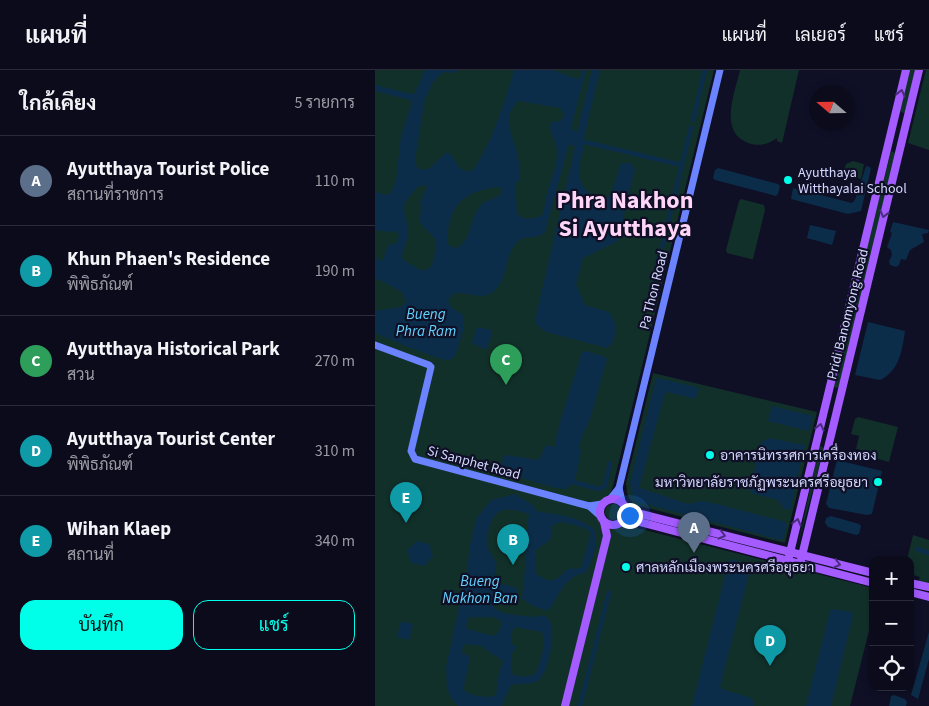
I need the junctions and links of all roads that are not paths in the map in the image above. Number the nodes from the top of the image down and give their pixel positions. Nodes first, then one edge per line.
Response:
1 (720, 70) edge
2 (906, 70) edge
3 (919, 70) edge
4 (896, 113) junction
5 (908, 116) junction
6 (887, 150) junction
7 (899, 153) junction
8 (375, 345) edge
9 (830, 386) junction
10 (842, 389) junction
11 (816, 443) junction
12 (828, 446) junction
13 (619, 488) junction
14 (611, 498) junction
15 (621, 501) junction
16 (602, 504) junction
17 (589, 506) junction
18 (626, 509) junction
19 (599, 515) junction
20 (624, 519) junction
21 (604, 522) junction
22 (681, 524) junction
23 (615, 525) junction
24 (700, 529) junction
25 (679, 533) junction
26 (607, 536) junction
27 (698, 538) junction
28 (790, 552) junction
29 (802, 555) junction
30 (787, 561) junction
31 (800, 564) junction
32 (869, 572) edge
33 (869, 581) edge
34 (914, 583) edge
35 (929, 587) edge
36 (914, 593) edge
37 (929, 597) edge
38 (565, 706) edge

1 - 13 street, Pa Thon Road
4 -> 2 main road, Pridi Banomyong Road
3 - 5 main road, Pridi Banomyong Road
4 - 5 main road
4 - 6 main road, Pridi Banomyong Road
5 - 7 main road, Pridi Banomyong Road
6 - 7 main road
6 - 9 main road, Pridi Banomyong Road
7 -> 10 main road, Pridi Banomyong Road
8 - 17 street, Si Sanphet Road
9 - 10 main road
11 -> 9 main road, Pridi Banomyong Road
10 - 12 main road, Pridi Banomyong Road
11 - 12 main road
28 -> 11 main road, Pridi Banomyong Road
12 - 29 main road, Pridi Banomyong Road
13 - 14 street, Pa Thon Road
13 - 15 street, Pa Thon Road
14 - 15 main road
14 - 16 main road
15 - 18 main road
16 - 17 street, Si Sanphet Road
16 - 19 main road
17 - 19 street, Si Sanphet Road
18 - 20 main road
18 - 22 main road
19 - 21 main road
20 - 23 main road
20 - 25 main road
21 - 23 main road
21 - 26 main road
22 - 24 main road
22 - 25 main road
23 - 26 main road
24 - 27 main road
24 -> 28 main road
25 - 27 main road
26 - 38 main road
27 - 30 main road
28 - 29 main road
28 - 30 main road, Pridi Banomyong Road
29 - 31 main road, Pridi Banomyong Road
29 -> 32 main road
30 - 31 main road
31 - 33 main road
34 - 35 main road
36 - 37 main road

